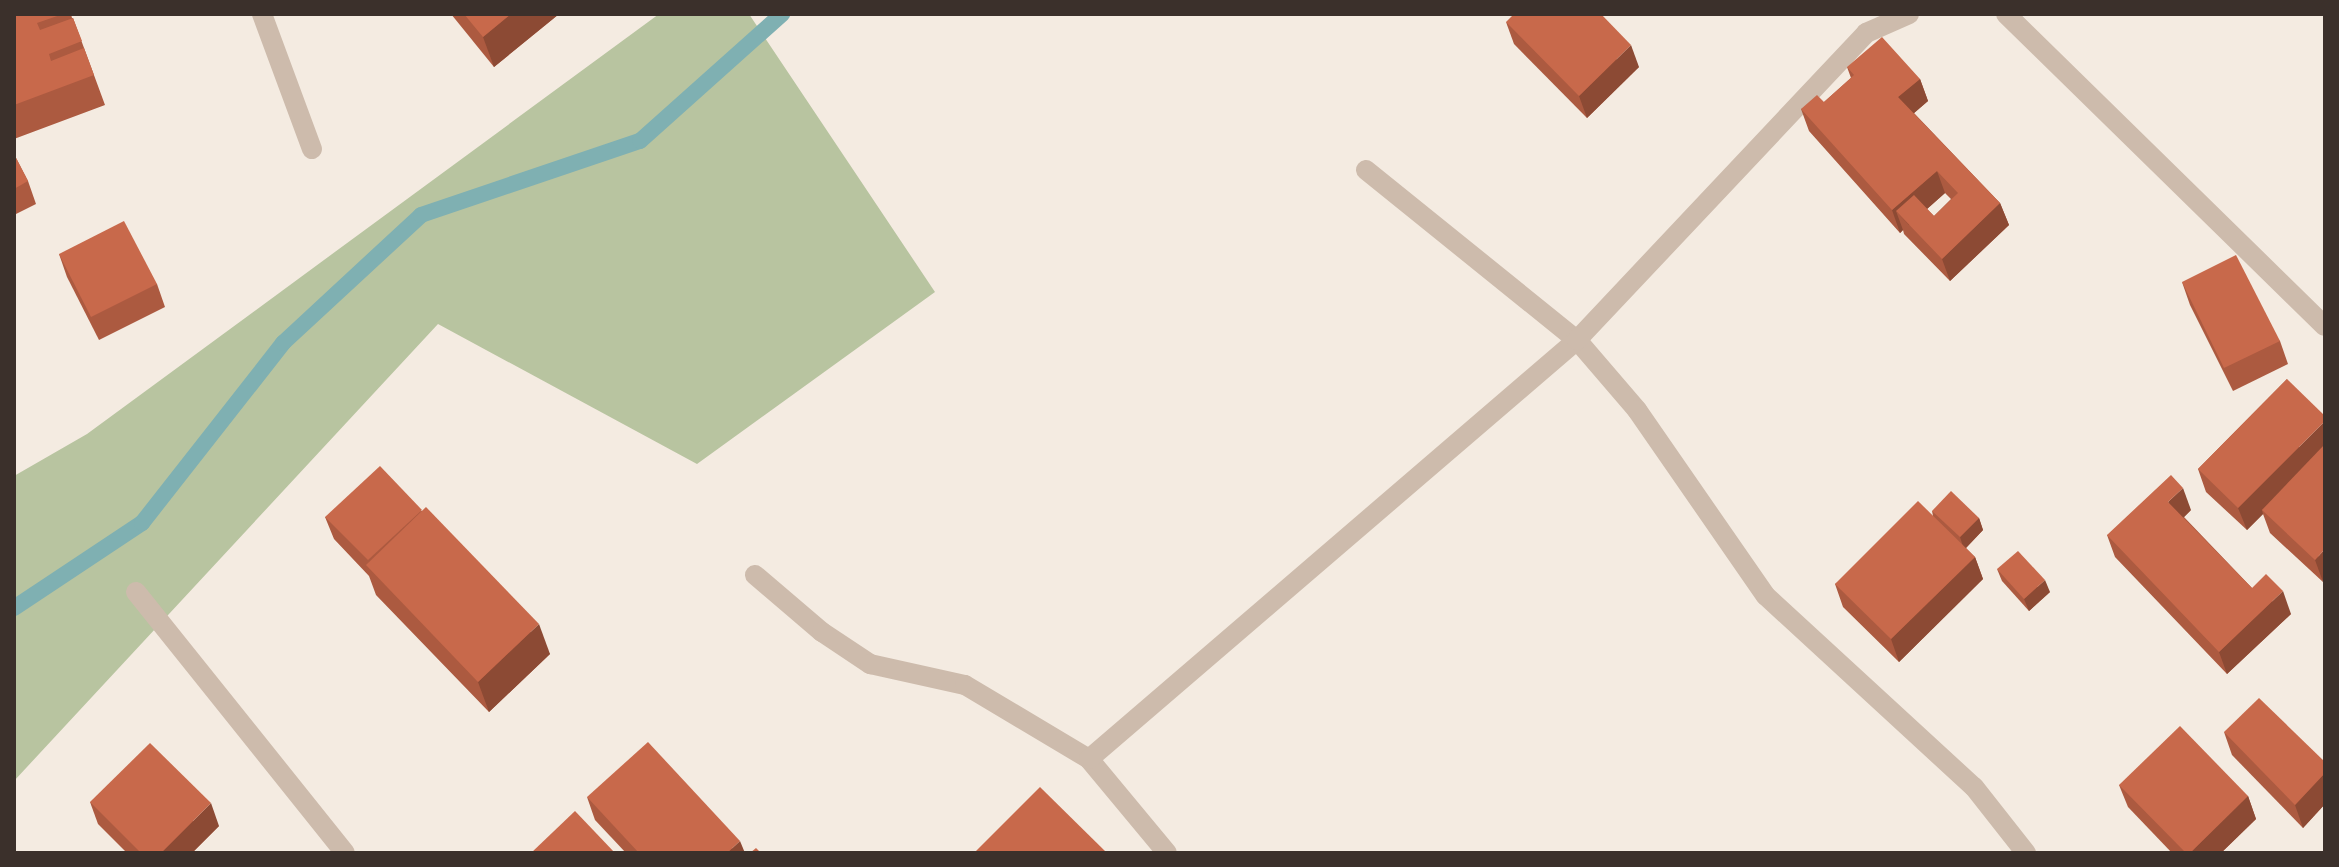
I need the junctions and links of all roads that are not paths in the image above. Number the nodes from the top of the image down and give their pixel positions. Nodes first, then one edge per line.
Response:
1 (262, 14) edge
2 (1909, 14) edge
3 (2006, 14) edge
4 (312, 149) dead end
5 (1366, 170) dead end
6 (2325, 326) edge
7 (1577, 340) junction
8 (755, 575) dead end
9 (136, 592) dead end
10 (1089, 759) junction
11 (345, 853) edge
12 (1167, 853) edge
13 (2026, 853) edge

1 - 4 street
2 - 7 street
3 - 6 street
5 - 7 street
7 - 10 street
7 - 13 street
8 - 10 street
9 - 11 street
10 - 12 street

